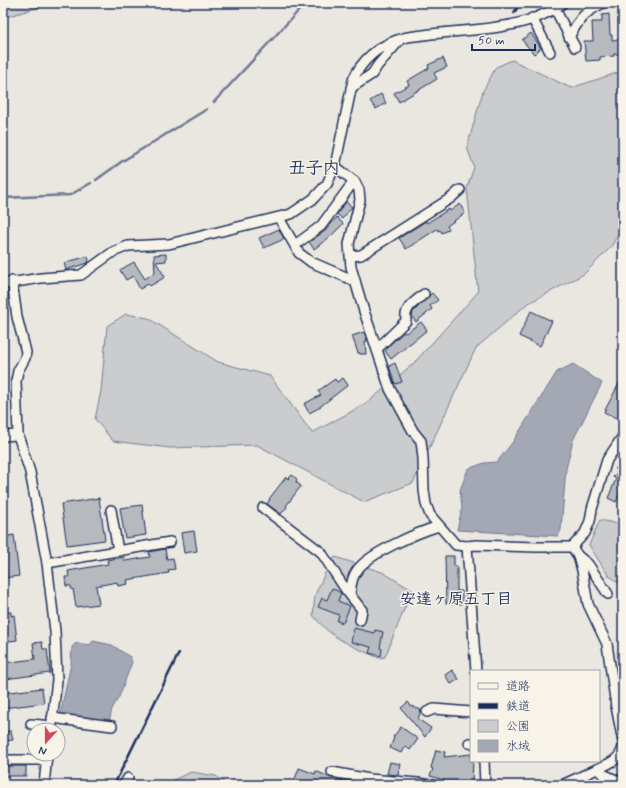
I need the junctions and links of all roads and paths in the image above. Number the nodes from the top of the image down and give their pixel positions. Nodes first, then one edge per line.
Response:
1 (563, 3) edge
2 (603, 3) edge
3 (555, 9) junction
4 (532, 18) junction
5 (569, 36) junction
6 (401, 38) junction
7 (575, 47) dead end
8 (550, 52) dead end
9 (351, 88) junction
10 (335, 166) junction
11 (354, 181) junction
12 (460, 190) dead end
13 (280, 218) junction
14 (295, 245) junction
15 (351, 256) junction
16 (355, 281) junction
17 (8, 282) edge
18 (424, 294) dead end
19 (377, 349) junction
20 (18, 435) junction
21 (3, 436) edge
22 (623, 436) edge
23 (263, 508) dead end
24 (111, 510) dead end
25 (438, 526) junction
26 (170, 542) dead end
27 (468, 546) junction
28 (572, 547) junction
29 (118, 551) junction
30 (578, 556) junction
31 (47, 563) junction
32 (608, 594) dead end
33 (350, 595) junction
34 (360, 620) dead end
35 (476, 670) edge
36 (619, 704) edge
37 (427, 712) dead end
38 (470, 712) edge
39 (52, 722) edge
40 (66, 725) edge
41 (112, 726) dead end
42 (623, 742) edge
43 (623, 746) edge
44 (26, 758) edge
45 (3, 760) edge
46 (46, 762) edge
47 (484, 762) edge
48 (597, 769) junction
49 (332, 772) dead end
50 (368, 782) edge
51 (623, 783) edge
52 (420, 784) edge
53 (44, 785) edge
54 (431, 785) edge
55 (485, 785) edge
56 (562, 785) edge

1 - 3 street
2 - 5 street
3 - 4 street
3 - 5 street
4 - 6 street
4 - 8 street
5 - 7 street
6 - 9 street
6 - 9 street
9 - 10 street
10 - 11 street
10 - 13 street
11 - 14 street
11 - 15 street
12 - 15 street
13 - 14 street
13 - 17 street
14 - 16 street
15 - 16 street
16 - 19 street
17 - 20 street
18 - 19 street
19 - 25 street
20 - 21 street
20 - 31 street
22 - 28 street
23 - 33 street
24 - 29 street
25 - 27 street
25 - 33 street
26 - 29 street
27 - 28 street
27 - 35 street
28 - 30 street
29 - 31 street
30 - 32 street
30 - 36 street
31 - 39 street
33 - 34 street
36 - 42 street
37 - 38 street
40 - 41 street
43 - 48 street
44 - 45 street
46 - 53 street
47 - 55 street
48 - 51 street
48 - 56 street
49 - 50 street
50 - 52 street
52 - 54 street

